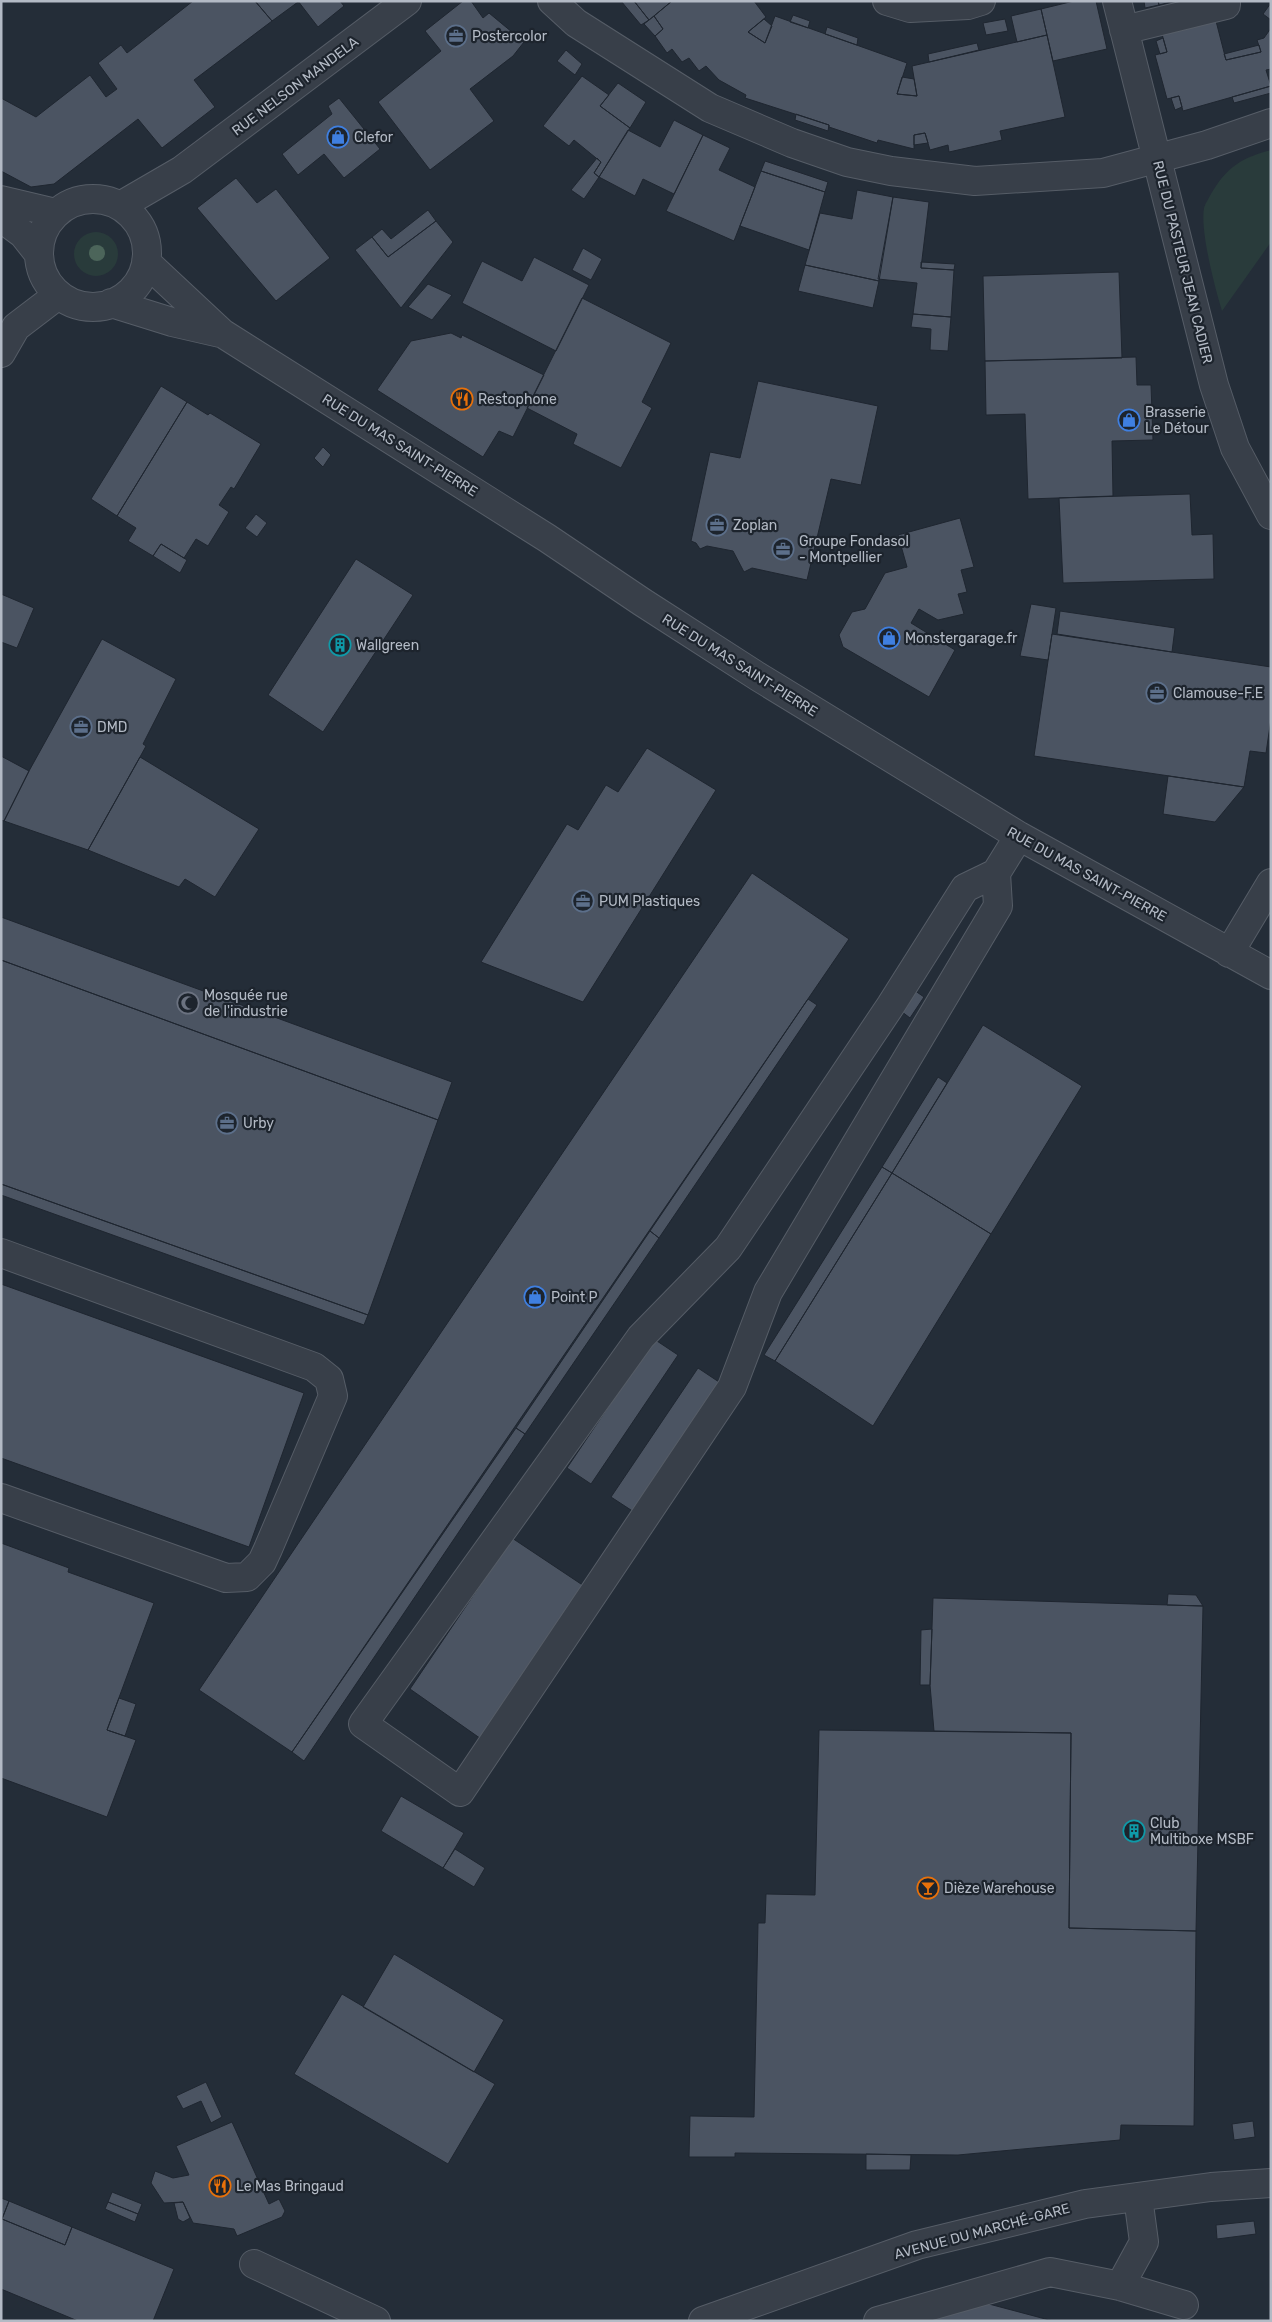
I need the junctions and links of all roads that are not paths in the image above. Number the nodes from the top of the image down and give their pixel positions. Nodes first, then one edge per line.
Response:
1 (407, 1) edge
2 (552, 1) edge
3 (887, 1) edge
4 (981, 1) edge
5 (1117, 1) edge
6 (1226, 1) edge
7 (1124, 30) junction
8 (1271, 123) edge
9 (1156, 158) junction
10 (182, 170) junction
11 (1, 200) edge
12 (120, 206) junction
13 (56, 213) junction
14 (1, 218) edge
15 (139, 225) junction
16 (38, 253) junction
17 (146, 262) junction
18 (58, 295) junction
19 (111, 304) junction
20 (222, 333) junction
21 (1, 353) edge
22 (1271, 516) edge
23 (1019, 836) junction
24 (996, 873) junction
25 (1271, 884) edge
26 (1229, 953) junction
27 (1271, 975) edge
28 (1, 1253) edge
29 (1, 1498) edge
30 (1271, 2184) edge
31 (1138, 2197) junction
32 (254, 2264) dead end
33 (1120, 2286) junction
34 (1184, 2305) dead end
35 (376, 2321) edge
36 (702, 2321) edge
37 (878, 2321) edge

1 - 10 street, RUE NELSON MANDELA
2 - 9 street
3 - 4 street
5 - 7 street, RUE DU PASTEUR JEAN CADIER
6 - 7 street
7 - 9 street, RUE DU PASTEUR JEAN CADIER
8 - 9 street
9 - 22 street, RUE DU PASTEUR JEAN CADIER
10 - 12 street, RUE NELSON MANDELA
10 - 15 street, RUE NELSON MANDELA
11 - 13 street
12 - 13 street
12 - 15 street
13 - 16 street
14 - 16 street
15 - 17 street
16 - 18 street
17 - 19 street
17 - 20 street, RUE DU MAS SAINT-PIERRE
18 - 19 street
18 - 21 street
19 - 20 street, RUE DU MAS SAINT-PIERRE
20 - 23 street, RUE DU MAS SAINT-PIERRE
23 - 24 street
23 - 26 street, RUE DU MAS SAINT-PIERRE
24 - 24 street
25 - 26 street
26 - 27 street, RUE DU MAS SAINT-PIERRE
28 - 29 street
30 - 31 street, AVENUE DU MARCHÉ-GARE
31 - 33 street
31 - 36 street, AVENUE DU MARCHÉ-GARE
32 - 35 street
33 - 34 street
33 - 37 street

